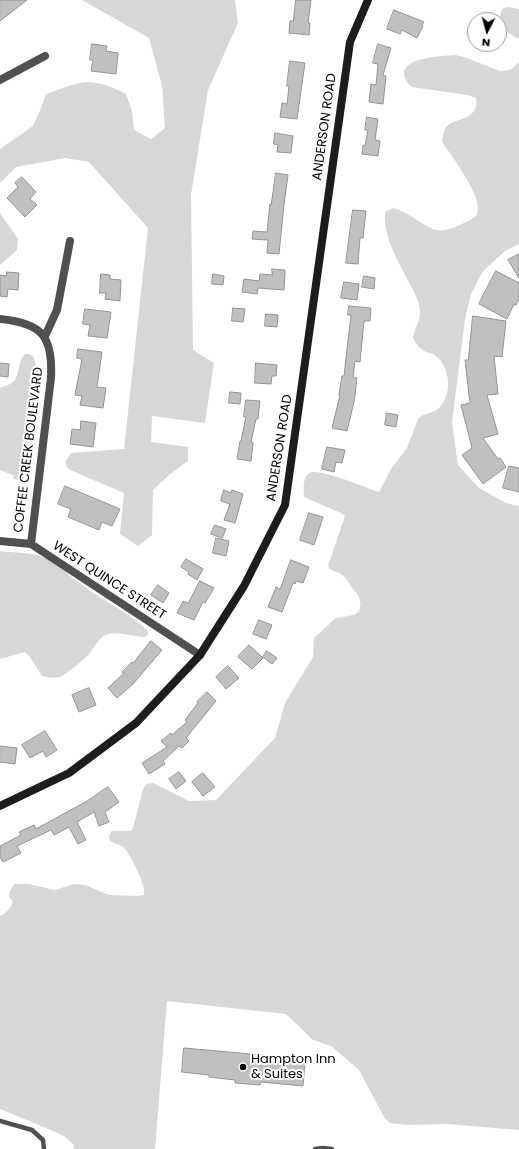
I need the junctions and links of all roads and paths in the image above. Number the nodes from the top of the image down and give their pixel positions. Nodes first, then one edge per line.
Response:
1 (368, 0) edge
2 (45, 56) dead end
3 (0, 80) edge
4 (70, 241) dead end
5 (0, 319) edge
6 (44, 336) junction
7 (0, 541) edge
8 (31, 544) junction
9 (200, 655) junction
10 (0, 806) edge
11 (0, 1122) edge
12 (44, 1149) edge
13 (314, 1149) edge
14 (332, 1149) edge

1 - 9 street, ANDERSON ROAD
2 - 3 street
4 - 6 street
5 - 6 street
6 - 8 street, COFFEE CREEK BOULEVARD
7 - 8 street, WEST QUINCE STREET
8 - 9 street, WEST QUINCE STREET
9 - 10 street, ANDERSON ROAD
11 - 12 lane
13 - 14 lane

